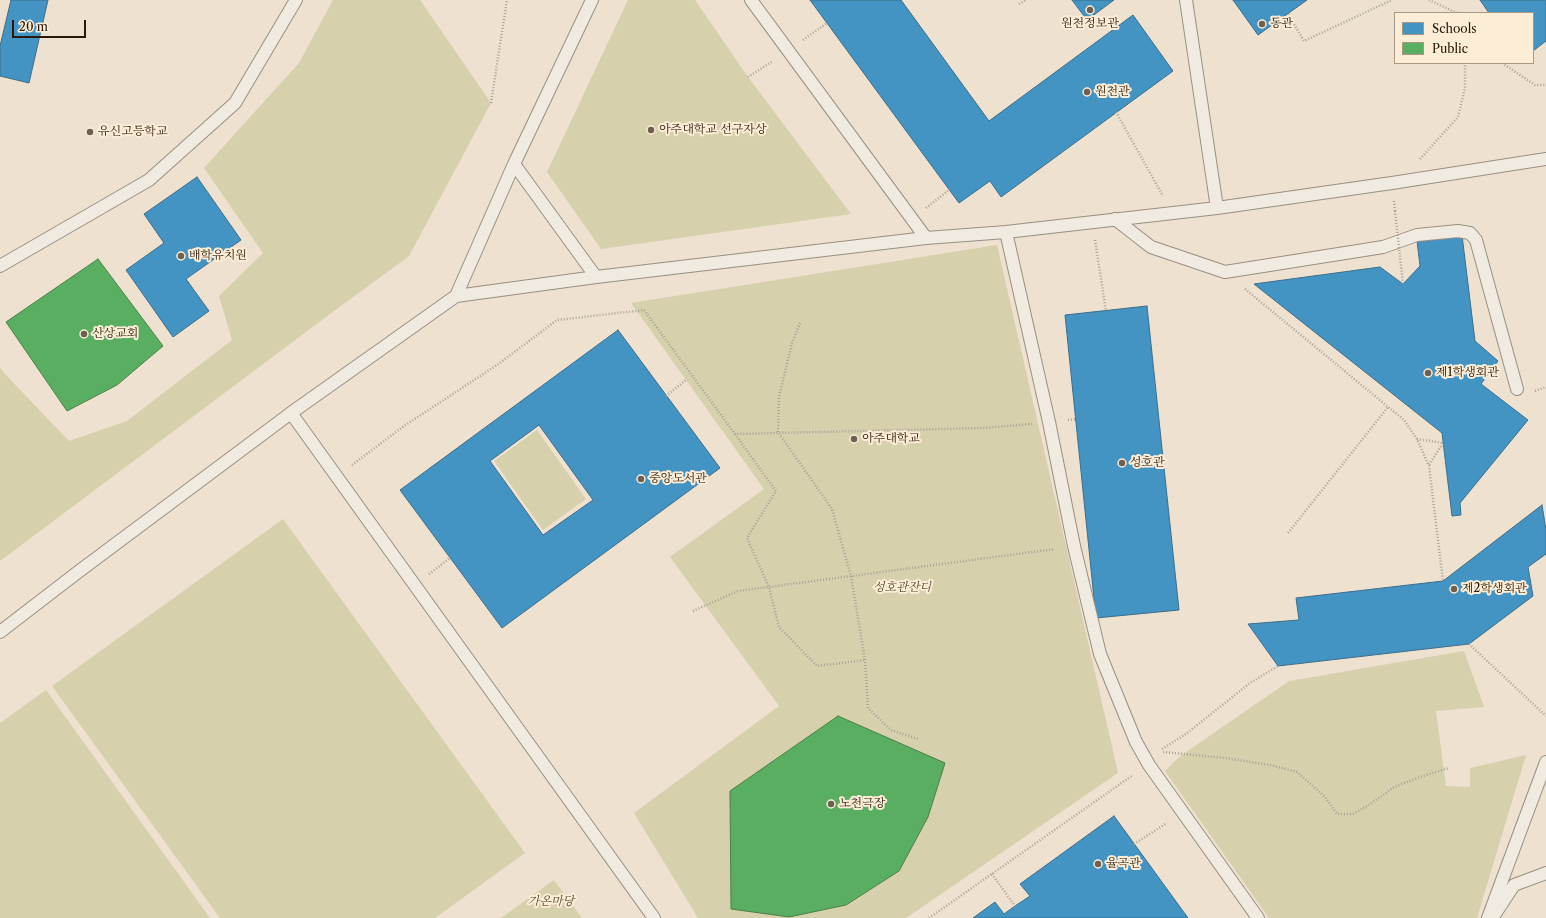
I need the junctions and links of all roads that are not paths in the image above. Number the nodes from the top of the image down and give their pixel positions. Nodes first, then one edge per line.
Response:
1 (296, 0) edge
2 (592, 0) edge
3 (751, 0) edge
4 (1186, 0) edge
5 (1546, 159) edge
6 (514, 164) junction
7 (1217, 208) junction
8 (1115, 220) junction
9 (1006, 232) junction
10 (926, 238) junction
11 (0, 266) edge
12 (596, 277) junction
13 (456, 296) junction
14 (1517, 389) dead end
15 (291, 413) junction
16 (0, 632) edge
17 (1546, 762) edge
18 (1542, 784) edge
19 (1546, 873) edge
20 (654, 918) edge
21 (1258, 918) edge
22 (1488, 918) edge
23 (1493, 918) edge

1 - 11 lane
2 - 6 lane
3 - 10 lane
4 - 7 lane
5 - 7 lane
6 - 12 lane
6 - 13 lane
7 - 8 lane
8 - 9 lane
8 - 14 lane
9 - 10 lane
9 - 21 lane
10 - 12 lane
12 - 13 lane
13 - 15 lane
15 - 16 lane
15 - 20 lane
17 - 18 lane
18 - 22 lane
19 - 23 lane

